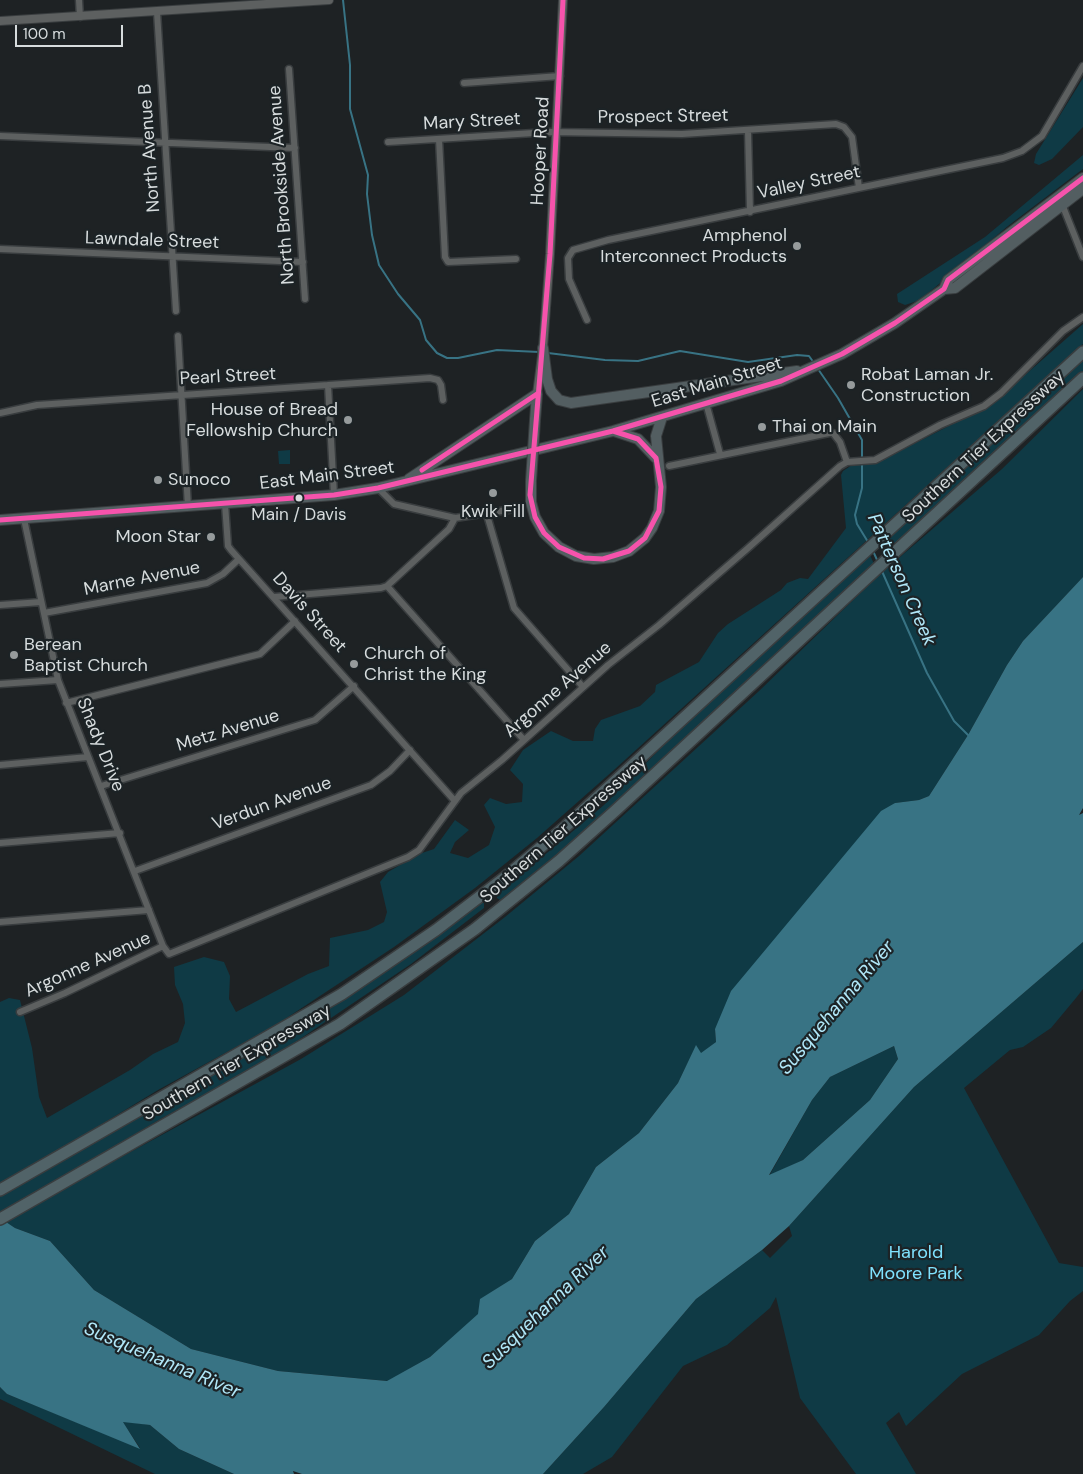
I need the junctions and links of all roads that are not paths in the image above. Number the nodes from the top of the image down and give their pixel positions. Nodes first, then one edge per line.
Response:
1 (79, 0) edge
2 (329, 0) edge
3 (562, 0) edge
4 (281, 2) edge
5 (157, 12) junction
6 (80, 17) junction
7 (0, 20) edge
8 (1083, 66) edge
9 (289, 69) dead end
10 (560, 76) junction
11 (464, 83) dead end
12 (748, 131) junction
13 (557, 132) junction
14 (0, 136) edge
15 (439, 139) junction
16 (165, 142) junction
17 (388, 142) dead end
18 (295, 148) junction
19 (1083, 178) edge
20 (859, 188) junction
21 (1083, 189) edge
22 (1062, 204) junction
23 (750, 212) junction
24 (0, 249) edge
25 (172, 256) junction
26 (1083, 257) edge
27 (516, 259) dead end
28 (303, 262) junction
29 (944, 289) junction
30 (305, 299) dead end
31 (176, 311) dead end
32 (1083, 317) edge
33 (587, 320) dead end
34 (178, 336) dead end
35 (543, 348) joint
36 (1083, 352) edge
37 (808, 371) junction
38 (543, 375) junction
39 (1083, 378) edge
40 (328, 385) junction
41 (537, 394) junction
42 (182, 395) junction
43 (442, 400) dead end
44 (706, 403) junction
45 (0, 413) edge
46 (662, 416) junction
47 (613, 431) junction
48 (720, 454) junction
49 (656, 458) junction
50 (847, 462) junction
51 (669, 466) dead end
52 (401, 484) junction
53 (378, 488) junction
54 (334, 495) junction
55 (225, 504) junction
56 (188, 507) junction
57 (514, 510) dead end
58 (487, 515) junction
59 (24, 518) junction
60 (455, 518) junction
61 (0, 520) edge
62 (239, 559) junction
63 (387, 586) junction
64 (274, 597) junction
65 (41, 602) junction
66 (0, 606) edge
67 (44, 612) junction
68 (295, 621) junction
69 (58, 680) junction
70 (0, 684) edge
71 (354, 686) junction
72 (583, 687) junction
73 (66, 703) junction
74 (524, 740) junction
75 (410, 750) junction
76 (88, 757) junction
77 (0, 765) edge
78 (101, 786) junction
79 (454, 800) junction
80 (120, 833) junction
81 (0, 844) edge
82 (134, 871) junction
83 (149, 910) junction
84 (0, 922) edge
85 (164, 946) junction
86 (20, 1012) dead end
87 (0, 1190) edge
88 (0, 1219) edge

1 - 6 street
2 - 4 street
3 - 10 street, Hooper Road
4 - 5 street
5 - 6 street
5 - 16 street, North Avenue B
6 - 7 street
8 - 20 street, Valley Street
9 - 18 street, North Brookside Avenue
10 - 11 street
10 - 13 street, Hooper Road
12 - 13 street, Prospect Street
12 - 20 street
12 - 23 street, Prospect Street
13 - 15 street, Mary Street
13 - 35 street, Hooper Road
14 - 16 street
15 - 17 street, Mary Street
15 - 27 street
16 - 18 street
16 - 25 street, North Avenue B
18 - 28 street, North Brookside Avenue
19 - 29 main road
20 - 23 street, Valley Street
21 - 22 main road
22 - 26 street
22 - 29 main road
23 - 33 street, Valley Street
24 - 25 street, Lawndale Street
25 - 28 street, Lawndale Street
25 - 31 street, North Avenue B
28 - 30 street, North Brookside Avenue
29 - 37 main road, East Main Street
32 - 50 street
34 - 42 street
35 - 38 main road
36 - 87 highway, Southern Tier Expressway
37 - 38 main road
37 - 44 main road, East Main Street
38 - 41 street
39 - 88 highway, Southern Tier Expressway
40 - 42 street, Pearl Street
40 - 43 street, Pearl Street
40 - 54 street
41 - 49 main road, bridge
41 - 52 main road
42 - 45 street, Pearl Street
42 - 56 street
44 - 46 main road, East Main Street
44 - 48 street
46 - 47 main road, East Main Street
46 - 49 main road
47 - 49 main road
47 - 52 main road, East Main Street
48 - 50 street
48 - 51 street
50 - 72 street, Argonne Avenue
52 - 53 main road, East Main Street
53 - 54 main road, East Main Street
53 - 60 street
54 - 55 main road, East Main Street
55 - 56 main road, East Main Street
55 - 62 street, Davis Street
56 - 59 main road, East Main Street
57 - 58 street
58 - 60 street
58 - 72 street
59 - 61 main road, East Main Street
59 - 65 street, Shady Drive
60 - 63 street
62 - 64 street, Davis Street
62 - 67 street, Marne Avenue
63 - 64 street
63 - 74 street
64 - 68 street, Davis Street
65 - 66 street
65 - 67 street, Shady Drive
67 - 69 street, Shady Drive
68 - 71 street, Davis Street
68 - 73 street
69 - 70 street
69 - 73 street, Shady Drive
71 - 75 street, Davis Street
71 - 78 street, Metz Avenue
72 - 74 street, Argonne Avenue
73 - 76 street, Shady Drive
74 - 79 street, Argonne Avenue
75 - 79 street, Davis Street
75 - 82 street, Verdun Avenue
76 - 77 street
76 - 78 street, Shady Drive
78 - 80 street, Shady Drive
79 - 85 street, Argonne Avenue
80 - 81 street
80 - 82 street, Shady Drive
82 - 83 street, Shady Drive
83 - 84 street
83 - 85 street, Shady Drive
85 - 86 street, Argonne Avenue

